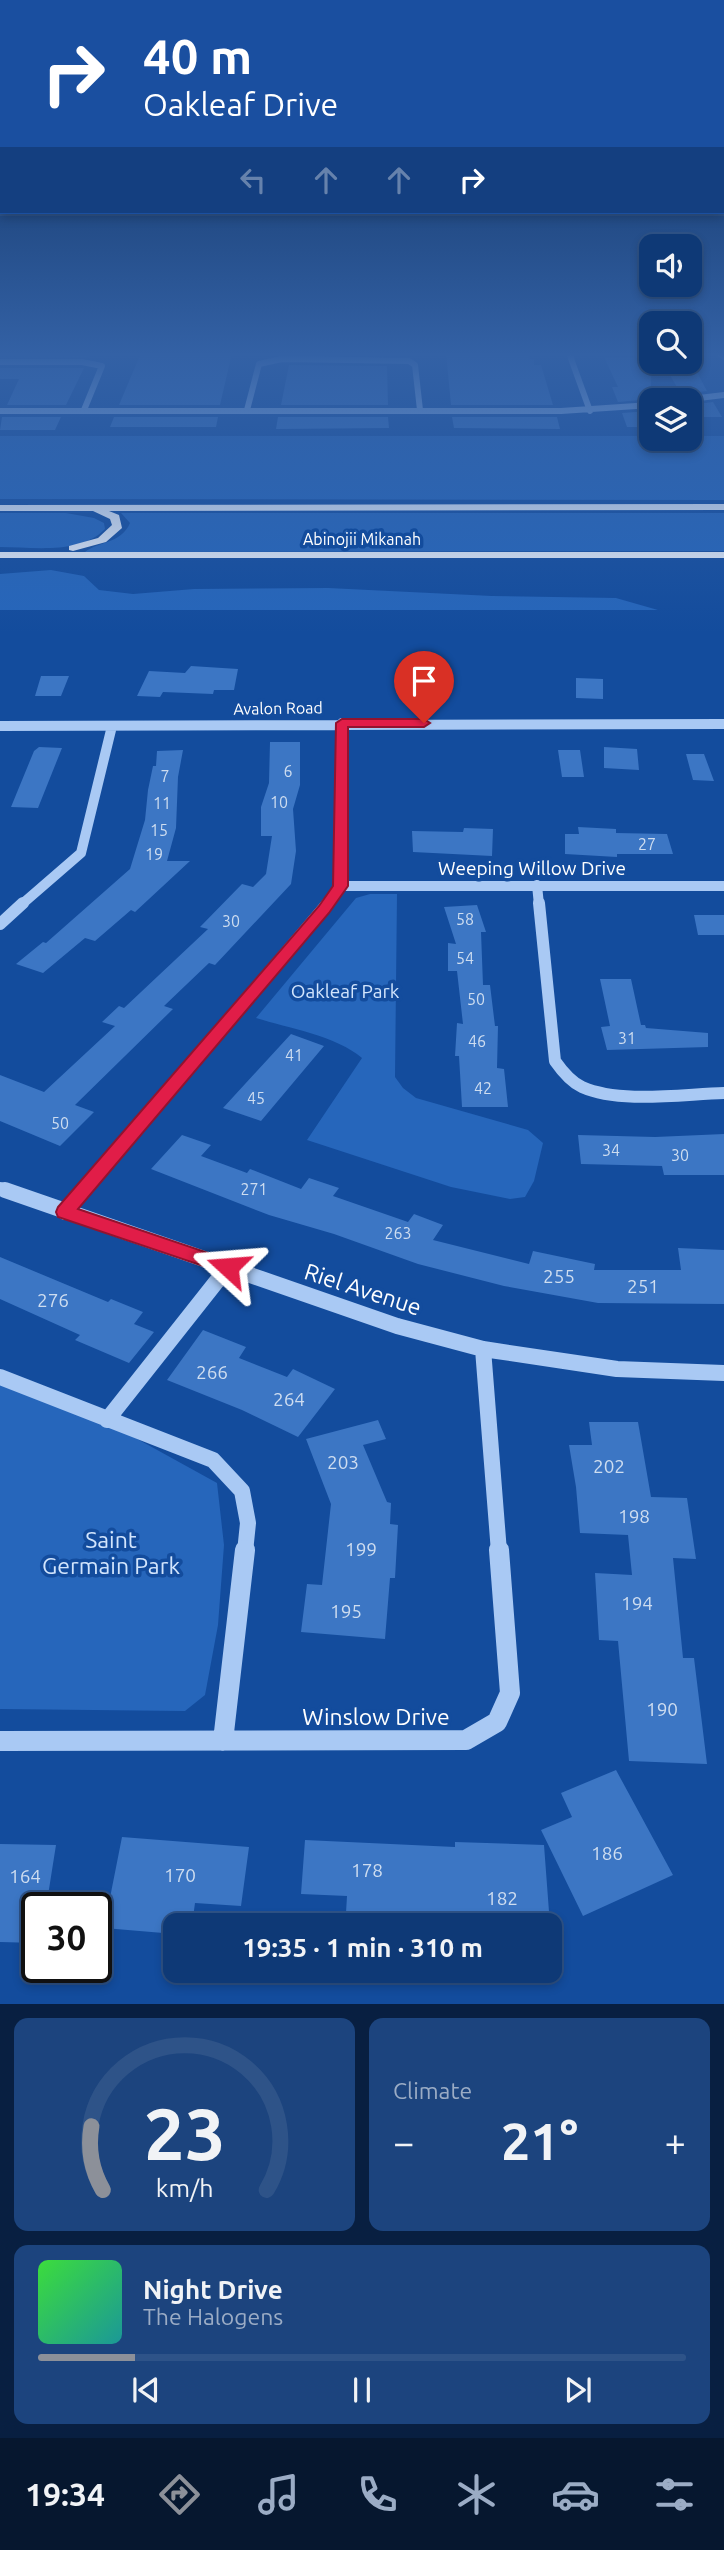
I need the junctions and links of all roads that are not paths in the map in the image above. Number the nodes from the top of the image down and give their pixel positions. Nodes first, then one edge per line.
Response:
1 (724, 507) edge
2 (0, 508) edge
3 (76, 508) junction
4 (0, 553) edge
5 (724, 555) edge
6 (342, 723) junction
7 (724, 724) edge
8 (0, 726) edge
9 (112, 726) junction
10 (537, 885) junction
11 (340, 886) junction
12 (724, 886) edge
13 (0, 924) edge
14 (724, 1093) edge
15 (0, 1188) edge
16 (65, 1212) junction
17 (228, 1267) junction
18 (483, 1349) junction
19 (724, 1373) edge
20 (0, 1377) edge
21 (107, 1420) junction
22 (0, 1741) edge
23 (223, 1741) junction

1 - 3 main road, Abinojii Mikanah
2 - 3 main road, Abinojii Mikanah
3 - 4 main road
4 - 5 main road, Abinojii Mikanah
6 - 7 street, Avalon Road
6 - 9 street, Avalon Road
6 - 11 street
8 - 9 street, Avalon Road
9 - 13 street
10 - 11 street, Weeping Willow Drive
10 - 12 street, Weeping Willow Drive
10 - 14 street
11 - 16 street
15 - 16 street, Riel Avenue
16 - 17 street, Riel Avenue
17 - 18 street, Riel Avenue
17 - 21 street
18 - 19 street, Riel Avenue
18 - 23 street, Winslow Drive
20 - 21 street
21 - 23 street
22 - 23 street, Winslow Drive

